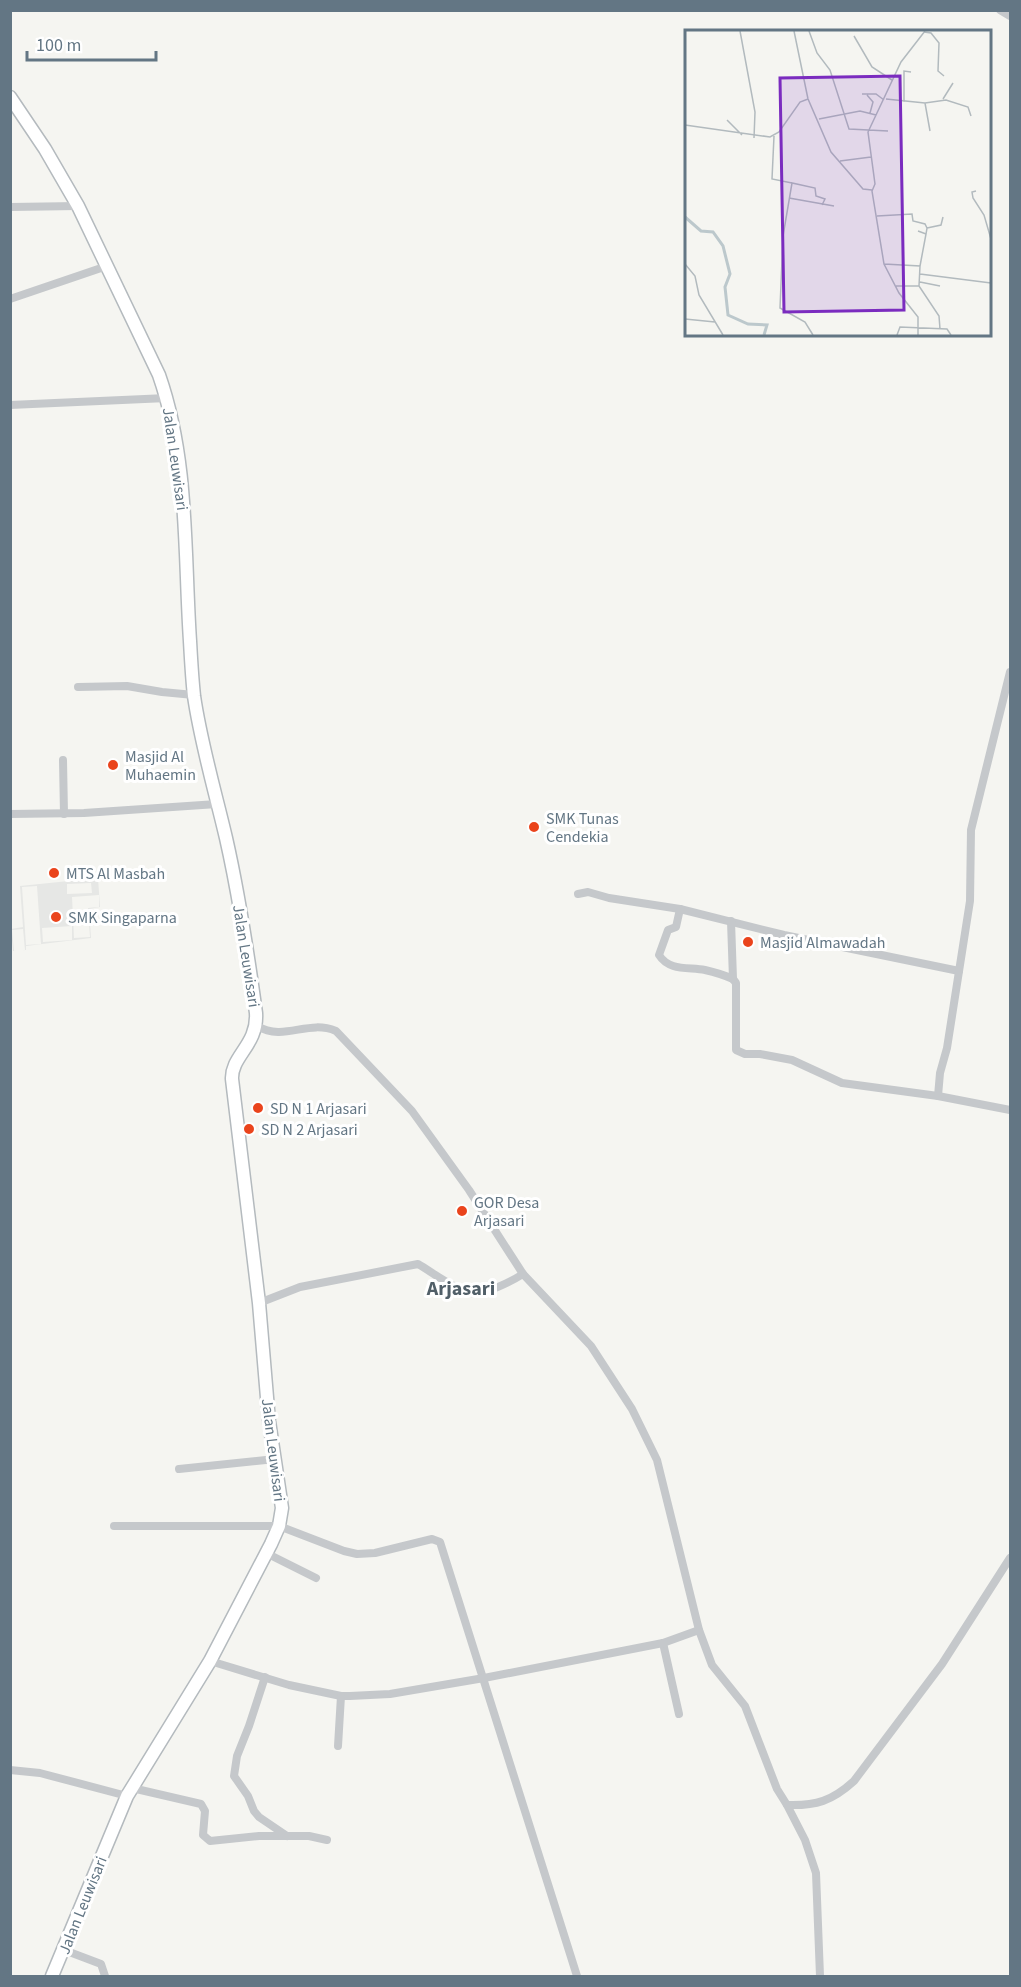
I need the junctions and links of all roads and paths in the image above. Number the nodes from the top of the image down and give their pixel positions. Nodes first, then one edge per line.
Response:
1 (1000, 10) edge
2 (1011, 16) edge
3 (10, 97) edge
4 (78, 206) junction
5 (10, 207) edge
6 (107, 266) junction
7 (10, 299) edge
8 (167, 398) junction
9 (10, 405) edge
10 (1011, 672) edge
11 (78, 687) dead end
12 (194, 695) junction
13 (63, 760) dead end
14 (217, 804) junction
15 (10, 814) edge
16 (64, 814) junction
17 (578, 894) dead end
18 (680, 909) junction
19 (731, 921) junction
20 (959, 971) junction
21 (733, 979) junction
22 (257, 1026) junction
23 (938, 1096) junction
24 (1011, 1110) edge
25 (523, 1274) junction
26 (259, 1303) junction
27 (275, 1459) junction
28 (179, 1469) dead end
29 (114, 1526) dead end
30 (279, 1526) junction
31 (266, 1553) junction
32 (1011, 1557) edge
33 (316, 1578) dead end
34 (699, 1630) junction
35 (663, 1643) junction
36 (210, 1660) junction
37 (264, 1677) junction
38 (484, 1678) junction
39 (341, 1696) junction
40 (678, 1714) dead end
41 (338, 1746) dead end
42 (10, 1770) edge
43 (130, 1792) junction
44 (787, 1805) junction
45 (288, 1836) junction
46 (327, 1839) dead end
47 (64, 1950) junction
48 (52, 1977) edge
49 (105, 1977) edge
50 (577, 1977) edge
51 (820, 1977) edge

1 - 2 street
3 - 4 main road, Jalan Leuwisari
4 - 5 street
4 - 6 main road, Jalan Leuwisari
6 - 7 street
6 - 8 main road, Jalan Leuwisari
8 - 9 street
8 - 12 main road, Jalan Leuwisari
10 - 20 street
11 - 12 street
12 - 14 main road, Jalan Leuwisari
13 - 16 street
14 - 16 street
14 - 22 main road, Jalan Leuwisari
15 - 16 street
17 - 18 street
18 - 19 street
18 - 21 street
19 - 20 street
19 - 21 street
20 - 23 street
21 - 23 street
22 - 25 street
22 - 26 main road, Jalan Leuwisari
23 - 24 street
25 - 26 street
25 - 34 street
26 - 27 main road, Jalan Leuwisari
27 - 28 street
27 - 30 main road, Jalan Leuwisari
29 - 30 street
30 - 31 main road, Jalan Leuwisari
30 - 38 street
31 - 33 street
31 - 36 main road, Jalan Leuwisari
32 - 44 street
34 - 35 street
34 - 44 street
35 - 38 street
35 - 40 street
36 - 37 street
36 - 43 main road, Jalan Leuwisari
37 - 39 street
37 - 45 street
38 - 39 street
38 - 50 street
39 - 41 street
42 - 43 street
43 - 45 street
43 - 47 main road, Jalan Leuwisari
44 - 51 street
45 - 46 street
47 - 48 main road, Jalan Leuwisari
47 - 49 street

